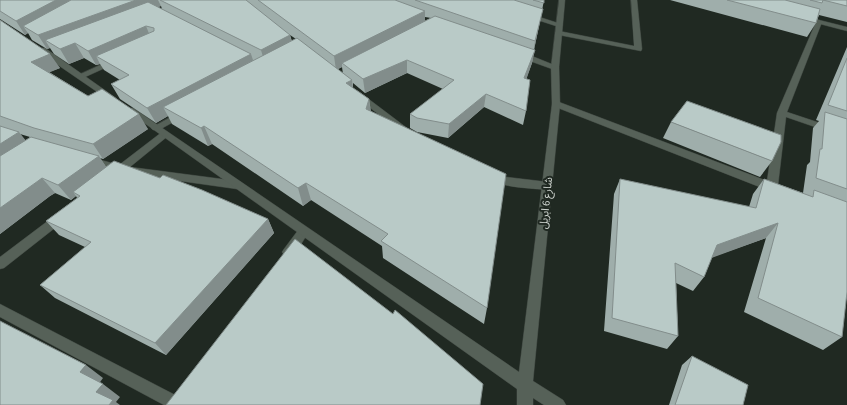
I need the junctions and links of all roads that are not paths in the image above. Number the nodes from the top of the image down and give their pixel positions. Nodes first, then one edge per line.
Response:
1 (562, 0) edge
2 (634, 0) edge
3 (523, 14) edge
4 (798, 16) edge
5 (819, 22) junction
6 (559, 29) junction
7 (847, 29) edge
8 (35, 46) edge
9 (510, 51) edge
10 (121, 59) edge
11 (555, 67) junction
12 (80, 76) junction
13 (347, 86) edge
14 (556, 104) junction
15 (190, 109) edge
16 (782, 113) junction
17 (161, 131) junction
18 (847, 135) edge
19 (415, 136) edge
20 (78, 156) edge
21 (121, 169) junction
22 (484, 172) edge
23 (109, 178) edge
24 (237, 185) junction
25 (548, 186) junction
26 (772, 187) junction
27 (786, 192) edge
28 (67, 212) edge
29 (303, 232) junction
30 (279, 263) edge
31 (0, 264) edge
32 (0, 310) edge
33 (525, 385) junction
34 (183, 390) edge
35 (173, 404) edge
36 (525, 405) edge
37 (558, 405) edge

1 - 6 street, شارع 6 ابريل
2 - 6 street
3 - 6 street
4 - 5 street
5 - 7 street
5 - 16 street
6 - 11 street, شارع 6 ابريل
8 - 12 street
9 - 11 street
10 - 12 street
11 - 14 street, شارع 6 ابريل
12 - 17 street
13 - 19 street
14 - 25 street, شارع 6 ابريل
14 - 26 street
15 - 17 street
16 - 18 street
16 - 26 street
17 - 21 street
17 - 24 street
20 - 21 street
21 - 23 street
21 - 24 street
22 - 25 street
24 - 29 street
25 - 33 street, شارع 6 ابريل
26 - 27 street
28 - 31 street
29 - 30 street
29 - 33 street
32 - 35 street
33 - 36 street, شارع 6 ابريل
33 - 37 street
34 - 35 street

